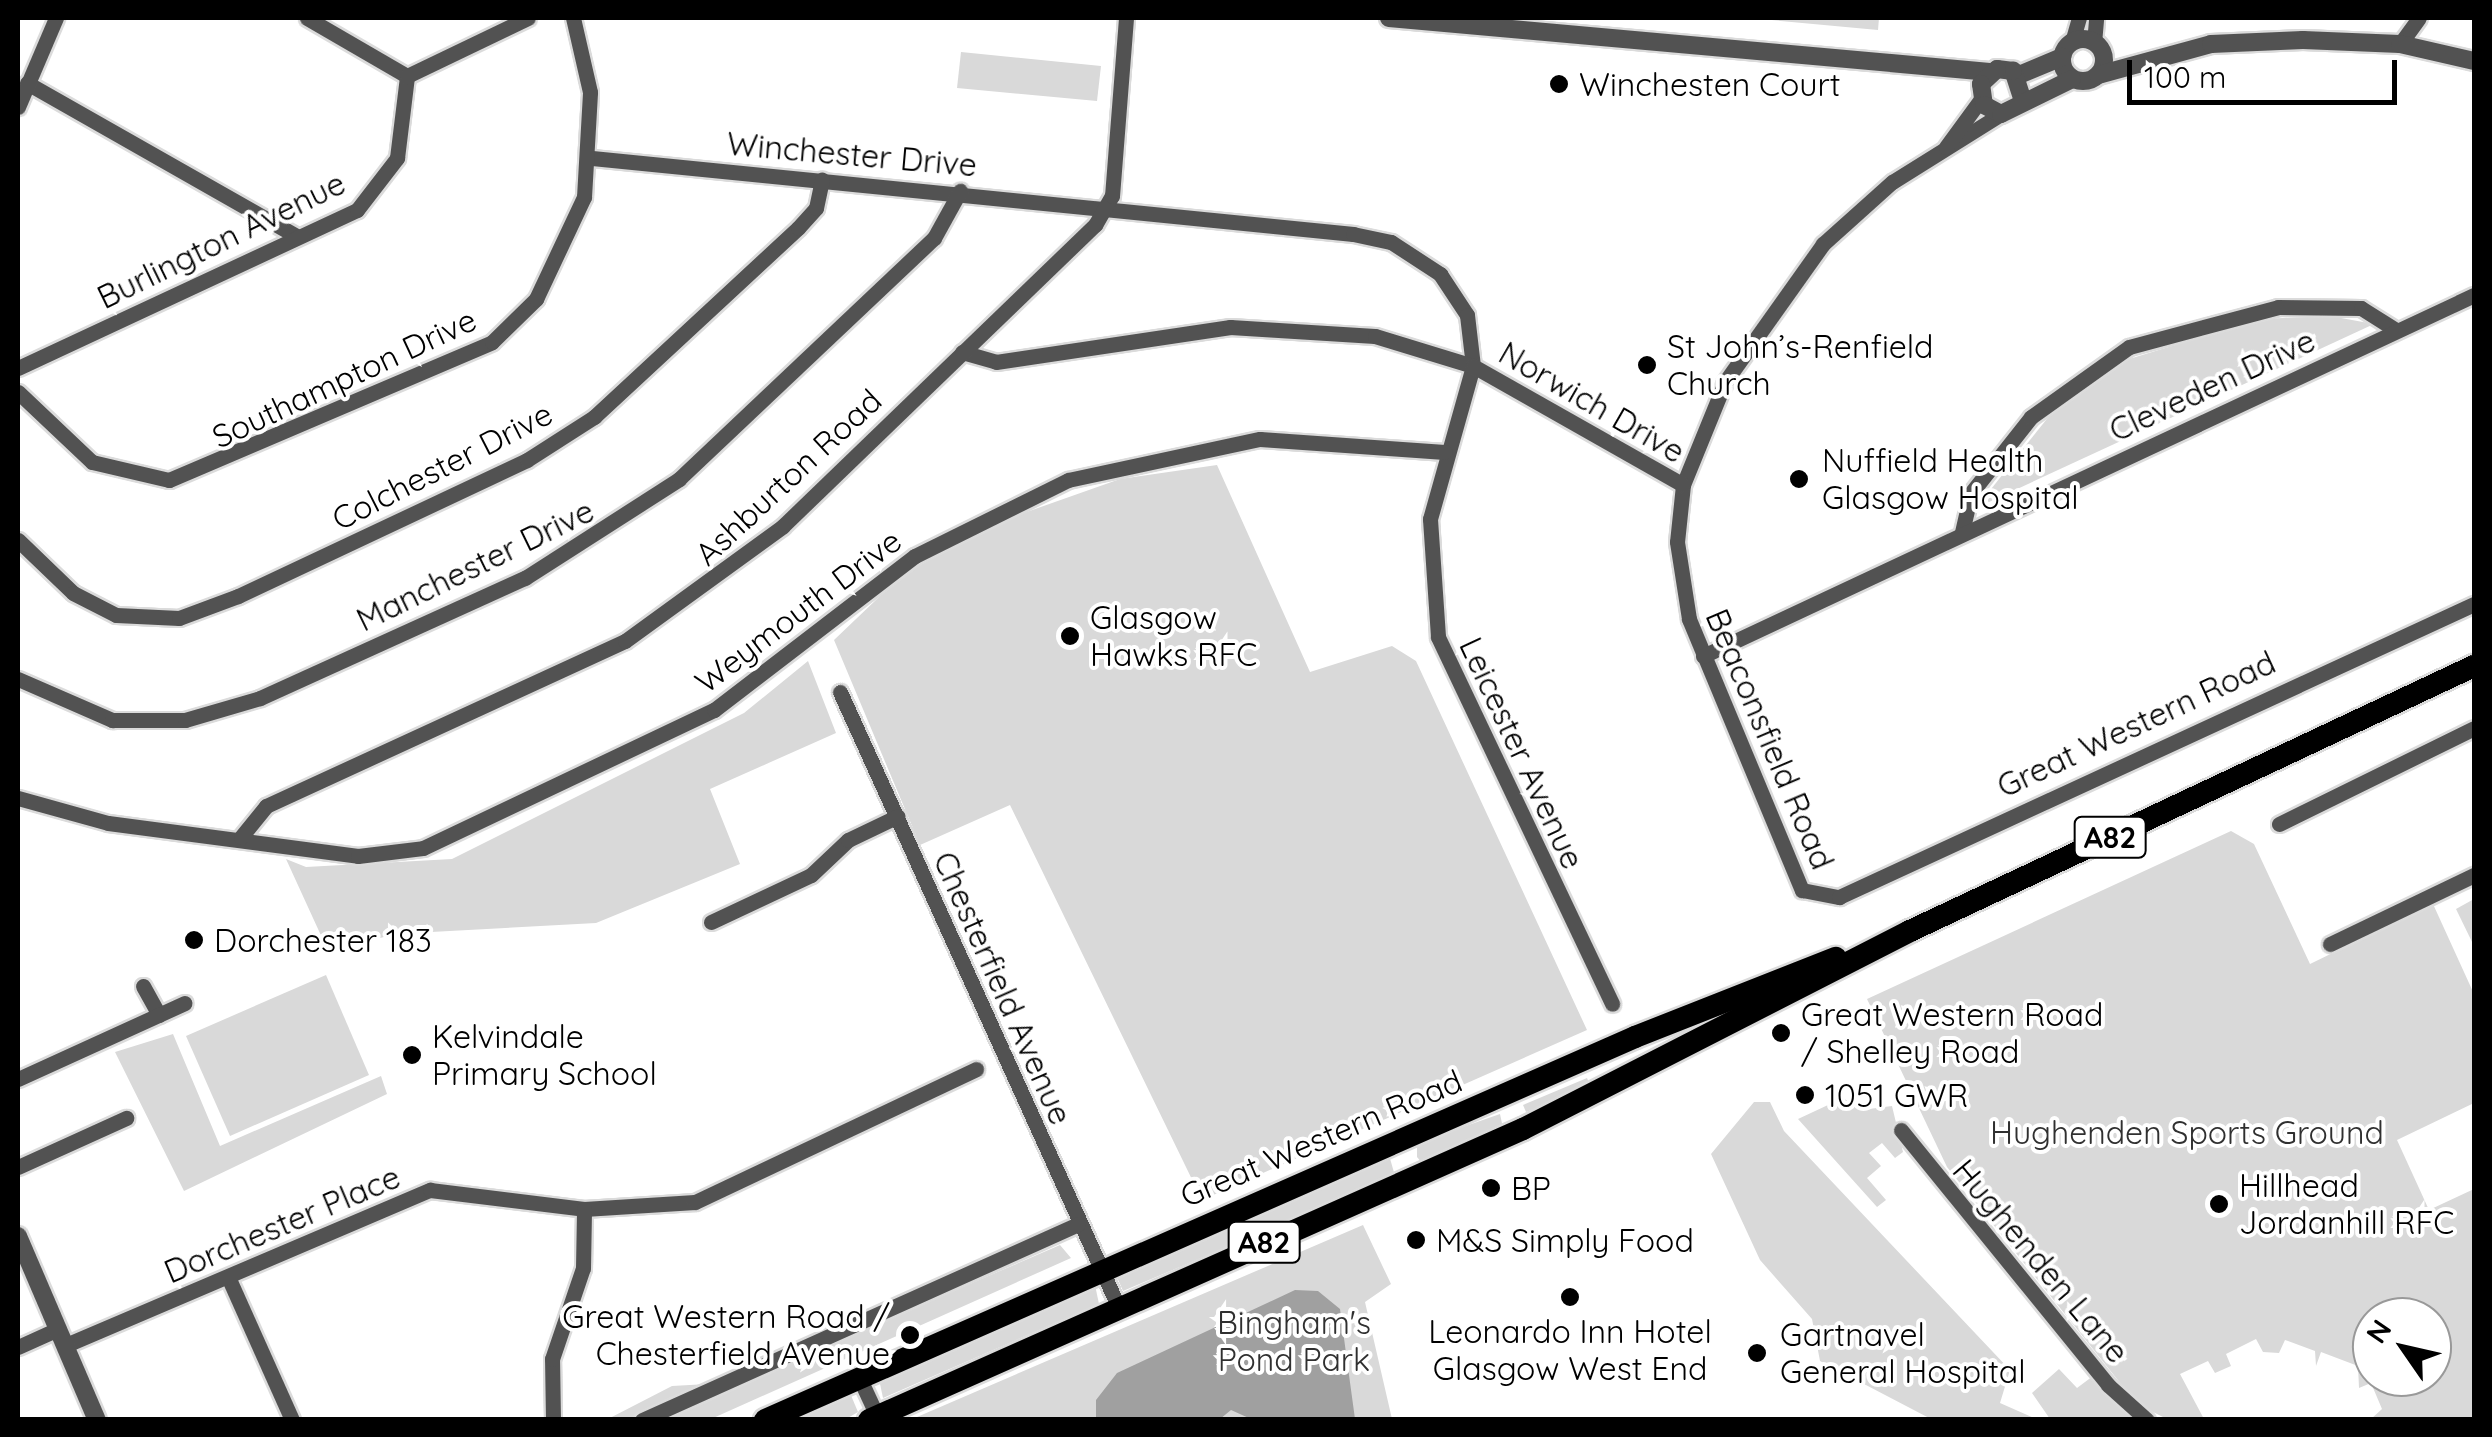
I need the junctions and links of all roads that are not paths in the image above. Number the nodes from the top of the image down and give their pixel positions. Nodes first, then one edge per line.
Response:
1 (56, 18) edge
2 (307, 18) edge
3 (528, 18) edge
4 (573, 18) edge
5 (1126, 18) edge
6 (1389, 18) edge
7 (2079, 18) edge
8 (2096, 18) edge
9 (2419, 18) edge
10 (2400, 44) junction
11 (2098, 47) junction
12 (2067, 50) junction
13 (2150, 56) junction
14 (2474, 61) edge
15 (1949, 65) junction
16 (1990, 72) junction
17 (2019, 75) junction
18 (2098, 75) junction
19 (407, 76) junction
20 (2072, 78) junction
21 (27, 83) junction
22 (1980, 95) junction
23 (2024, 101) junction
24 (18, 107) edge
25 (2001, 114) junction
26 (1946, 147) junction
27 (592, 158) junction
28 (822, 180) junction
29 (960, 192) junction
30 (1107, 207) junction
31 (296, 236) junction
32 (2474, 295) edge
33 (2396, 330) junction
34 (962, 352) junction
35 (1473, 366) junction
36 (18, 368) edge
37 (18, 392) edge
38 (1445, 452) junction
39 (1683, 485) junction
40 (1962, 532) junction
41 (18, 540) edge
42 (2474, 604) edge
43 (1704, 656) junction
44 (2474, 666) edge
45 (18, 680) edge
46 (840, 692) dead end
47 (2474, 728) edge
48 (18, 798) edge
49 (898, 816) junction
50 (2279, 824) dead end
51 (241, 837) junction
52 (2474, 874) edge
53 (1824, 900) joint
54 (711, 922) dead end
55 (1910, 932) junction
56 (2330, 944) dead end
57 (143, 986) dead end
58 (184, 1003) dead end
59 (1612, 1004) dead end
60 (159, 1014) junction
61 (976, 1070) dead end
62 (18, 1079) edge
63 (126, 1118) dead end
64 (1900, 1130) dead end
65 (18, 1167) edge
66 (584, 1209) junction
67 (1078, 1224) junction
68 (18, 1236) edge
69 (1100, 1269) junction
70 (229, 1279) junction
71 (1118, 1306) junction
72 (62, 1337) junction
73 (18, 1347) edge
74 (859, 1377) junction
75 (875, 1418) edge
76 (97, 1420) edge
77 (292, 1420) edge
78 (553, 1420) edge
79 (642, 1420) edge
80 (765, 1420) edge
81 (2148, 1420) edge

1 - 21 street
2 - 19 street
3 - 19 street
4 - 27 street, Southampton Drive
5 - 30 street
6 - 15 street
7 - 12 street
8 - 11 street
9 - 10 street
10 - 13 street
10 - 14 street
11 - 12 street
11 - 13 street
11 - 18 street
12 - 17 street
12 - 20 street
13 - 18 street
15 - 16 street
15 - 22 street
16 - 17 street
16 - 22 street
17 - 23 street
18 - 20 street
19 - 31 street, Burlington Avenue
20 - 23 street
21 - 24 street
21 - 31 street
22 - 25 street
22 - 26 street, Beaconsfield Road
23 - 25 street
25 - 26 street, Beaconsfield Road
26 - 39 street, Beaconsfield Road
27 - 28 street, Winchester Drive
27 - 37 street, Southampton Drive
28 - 29 street, Winchester Drive
28 - 41 street, Colchester Drive
29 - 30 street, Winchester Drive
29 - 45 street, Manchester Drive
30 - 34 street, Ashburton Road
30 - 35 street, Leicester Avenue
31 - 36 street, Burlington Avenue
32 - 33 street, Cleveden Drive
33 - 40 street, Cleveden Drive
33 - 40 street
34 - 35 street, Norwich Drive
34 - 51 street, Ashburton Road
35 - 38 street, Leicester Avenue
35 - 39 street, Norwich Drive
38 - 51 street, Weymouth Drive
38 - 59 street, Leicester Avenue
39 - 43 street, Beaconsfield Road
40 - 43 street, Cleveden Drive
42 - 53 street, Great Western Road
43 - 53 street, Beaconsfield Road
44 - 55 main road, Great Western Road / A82
46 - 49 street, Chesterfield Avenue
47 - 50 street
48 - 51 street, Weymouth Drive
49 - 54 street
49 - 67 street, Chesterfield Avenue
52 - 56 street
55 - 69 main road, Great Western Road / A82
55 - 71 main road, Great Western Road / A82
57 - 60 street
58 - 60 street
60 - 62 street
61 - 66 street, Dorchester Place
63 - 65 street
64 - 81 street, Hughenden Lane
66 - 70 street, Dorchester Place
66 - 78 street
67 - 69 street, Chesterfield Avenue
67 - 79 street
68 - 72 street
69 - 71 street, Chesterfield Avenue
69 - 74 main road, Great Western Road / A82
70 - 72 street, Dorchester Place
70 - 77 street
71 - 75 main road, Great Western Road / A82
72 - 73 street, Dorchester Place
72 - 76 street
74 - 75 street
74 - 80 main road, Great Western Road / A82

